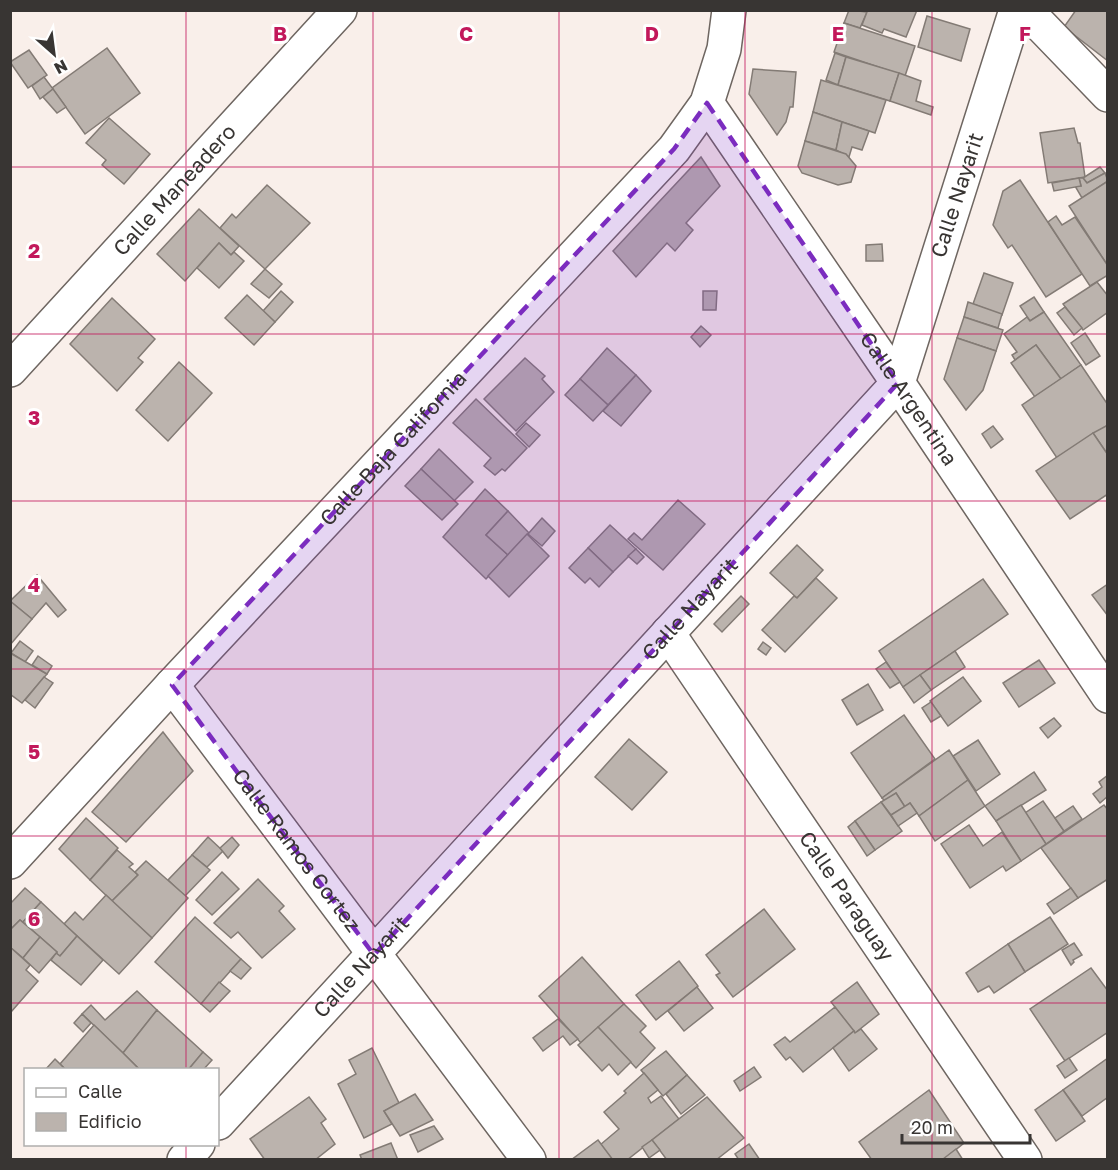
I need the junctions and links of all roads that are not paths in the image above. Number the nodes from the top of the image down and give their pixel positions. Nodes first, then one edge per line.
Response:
1 (340, 10) edge
2 (729, 10) edge
3 (1016, 10) edge
4 (1026, 10) edge
5 (1107, 95) edge
6 (707, 103) junction
7 (10, 370) edge
8 (898, 383) junction
9 (668, 633) junction
10 (172, 685) junction
11 (1107, 696) edge
12 (10, 862) edge
13 (374, 955) junction
14 (219, 1123) edge
15 (196, 1146) edge
16 (184, 1160) edge
17 (529, 1160) edge
18 (1025, 1160) edge

1 - 7 street, Calle Maneadero
2 - 6 street, Calle Baja California
3 - 8 street, Calle Nayarit
4 - 5 street
6 - 8 street, Calle Argentina
6 - 10 street, Calle Baja California
8 - 9 street, Calle Nayarit
8 - 11 street, Calle Argentina
9 - 13 street, Calle Nayarit
9 - 18 street, Calle Paraguay
10 - 12 street, Calle Baja California
10 - 13 street, Calle Ramos Cortez
13 - 14 street, Calle Nayarit
13 - 17 street, Calle Ramos Cortez
15 - 16 street

